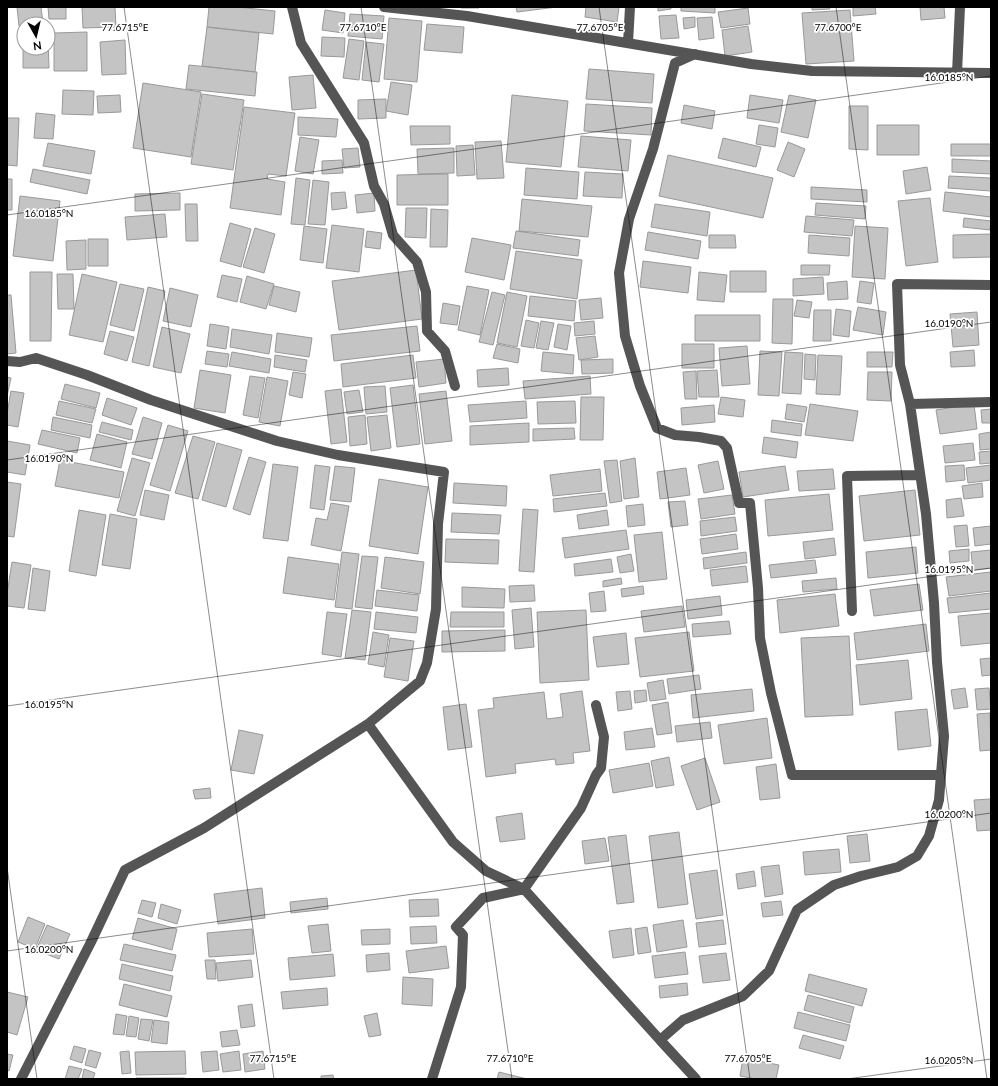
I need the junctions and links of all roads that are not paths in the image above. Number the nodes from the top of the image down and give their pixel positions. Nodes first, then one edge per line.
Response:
1 (292, 7) edge
2 (384, 7) edge
3 (630, 7) edge
4 (960, 7) edge
5 (628, 43) junction
6 (695, 54) junction
7 (957, 73) junction
8 (991, 73) edge
9 (991, 285) edge
10 (7, 361) edge
11 (455, 386) dead end
12 (991, 402) edge
13 (910, 404) junction
14 (920, 475) junction
15 (852, 611) dead end
16 (596, 705) dead end
17 (368, 724) junction
18 (941, 776) junction
19 (524, 889) junction
20 (660, 1040) junction
21 (21, 1079) edge
22 (432, 1079) edge
23 (696, 1079) edge

1 - 11 street
2 - 5 street
3 - 5 street
4 - 7 street
5 - 6 street
6 - 7 street
6 - 18 street
7 - 8 street
9 - 13 street
10 - 17 street
12 - 13 street
13 - 14 street
14 - 15 street
14 - 18 street
16 - 19 street
17 - 19 street
17 - 21 street
18 - 20 street
19 - 20 street
19 - 22 street
20 - 23 street

